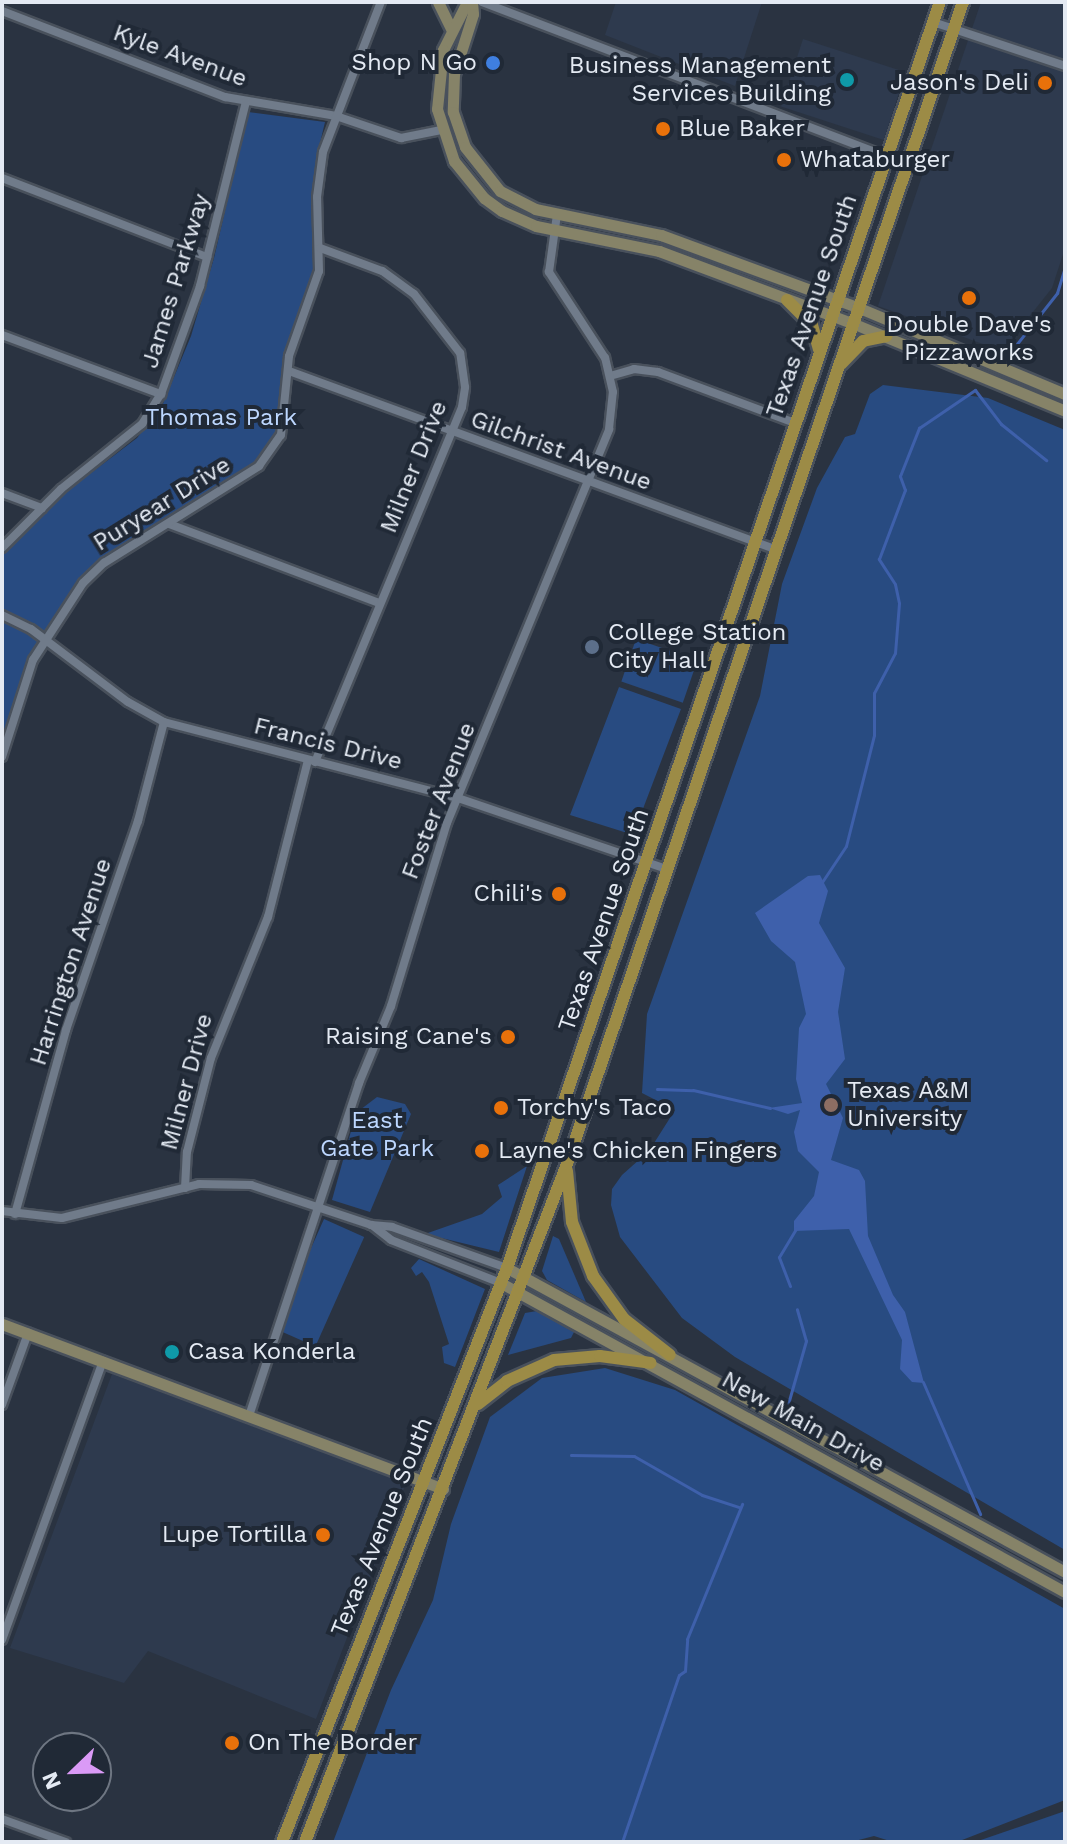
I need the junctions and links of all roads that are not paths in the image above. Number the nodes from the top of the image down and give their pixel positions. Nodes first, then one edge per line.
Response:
1 (381, 2) edge
2 (438, 2) edge
3 (470, 2) edge
4 (482, 2) edge
5 (940, 2) edge
6 (963, 2) edge
7 (2, 11) edge
8 (933, 22) junction
9 (953, 29) junction
10 (451, 30) junction
11 (1065, 66) edge
12 (246, 102) junction
13 (336, 116) junction
14 (441, 130) junction
15 (887, 157) junction
16 (2, 178) edge
17 (557, 214) junction
18 (553, 229) junction
19 (320, 248) junction
20 (207, 257) junction
21 (787, 300) junction
22 (837, 301) junction
23 (857, 307) junction
24 (832, 316) junction
25 (852, 323) junction
26 (2, 335) edge
27 (886, 336) junction
28 (819, 350) junction
29 (837, 370) junction
30 (289, 371) junction
31 (610, 376) junction
32 (1011, 388) junction
33 (161, 394) junction
34 (1065, 394) edge
35 (1065, 401) edge
36 (1065, 411) edge
37 (795, 423) junction
38 (451, 432) junction
39 (589, 483) junction
40 (2, 493) edge
41 (42, 508) junction
42 (169, 524) junction
43 (755, 541) junction
44 (2, 548) edge
45 (775, 549) junction
46 (379, 603) junction
47 (2, 615) edge
48 (46, 639) junction
49 (164, 722) junction
50 (2, 757) edge
51 (312, 761) junction
52 (458, 798) junction
53 (648, 862) junction
54 (667, 869) junction
55 (586, 1038) junction
56 (607, 1046) junction
57 (567, 1164) junction
58 (185, 1188) junction
59 (321, 1206) junction
60 (2, 1211) edge
61 (15, 1214) junction
62 (371, 1225) junction
63 (507, 1268) junction
64 (501, 1283) junction
65 (523, 1285) junction
66 (2, 1324) edge
67 (28, 1333) junction
68 (670, 1355) junction
69 (103, 1361) junction
70 (651, 1363) junction
71 (2, 1405) edge
72 (476, 1406) junction
73 (249, 1416) junction
74 (870, 1465) junction
75 (862, 1481) junction
76 (423, 1482) junction
77 (443, 1489) junction
78 (1062, 1570) edge
79 (1051, 1584) junction
80 (1065, 1592) edge
81 (2, 1640) edge
82 (331, 1713) junction
83 (352, 1721) junction
84 (2, 1819) edge
85 (66, 1842) edge
86 (282, 1842) edge
87 (305, 1842) edge

1 - 13 street, Puryear Drive
2 - 10 street
3 - 10 street
3 - 17 street
4 - 15 street
5 - 8 main road, Texas Avenue South
6 - 9 main road, Texas Avenue South
7 - 12 street, Kyle Avenue
8 - 9 street
8 - 15 main road, Texas Avenue South
9 - 11 street
9 - 23 main road, Texas Avenue South
10 - 14 street
12 - 13 street, Kyle Avenue
12 - 20 street, James Parkway
13 - 14 street, Kyle Avenue
13 - 19 street, Puryear Drive
14 - 18 street
15 - 22 main road, Texas Avenue South
16 - 20 street
17 - 18 street, Foster Avenue
17 - 22 street
18 - 21 street
18 - 31 street, Foster Avenue
19 - 30 street, Puryear Drive
19 - 38 street, Milner Drive
20 - 33 street, James Parkway
21 - 24 street
21 - 28 main road
22 - 23 street
22 - 24 main road, Texas Avenue South
23 - 25 main road, Texas Avenue South
23 - 34 street
24 - 25 street
24 - 28 main road, Texas Avenue South
25 - 27 street
25 - 29 main road, Texas Avenue South
26 - 33 street
27 - 29 main road
27 - 32 street
28 - 37 main road, Texas Avenue South
29 - 45 main road, Texas Avenue South
30 - 38 street, Gilchrist Avenue
30 - 42 street, Puryear Drive
31 - 37 street
31 - 39 street, Foster Avenue
32 - 35 street
32 - 36 street
33 - 41 street, James Parkway
37 - 43 main road, Texas Avenue South
38 - 39 street, Gilchrist Avenue
38 - 46 street, Milner Drive
39 - 43 street, Gilchrist Avenue
39 - 52 street, Foster Avenue
40 - 41 street
41 - 44 street, James Parkway
42 - 46 street
42 - 48 street, Puryear Drive
43 - 45 street, Gilchrist Avenue
43 - 53 main road, Texas Avenue South
45 - 54 main road, Texas Avenue South
46 - 51 street, Milner Drive
47 - 48 street, Francis Drive
48 - 49 street, Francis Drive
48 - 50 street, Puryear Drive
49 - 51 street, Francis Drive
49 - 61 street, Harrington Avenue
51 - 52 street, Francis Drive
51 - 58 street, Milner Drive
52 - 53 street, Francis Drive
52 - 59 street, Foster Avenue
53 - 54 street, Francis Drive
53 - 55 main road, Texas Avenue South
54 - 56 main road, Texas Avenue South
55 - 56 main road
55 - 63 main road, Texas Avenue South
56 - 57 main road, Texas Avenue South
57 - 65 main road, Texas Avenue South
57 - 68 main road
58 - 59 street
58 - 61 street
59 - 62 street
59 - 73 street, Foster Avenue
60 - 61 street
62 - 63 street
62 - 64 street
63 - 64 main road, Texas Avenue South
63 - 65 street
64 - 65 street
64 - 76 main road, Texas Avenue South
65 - 68 street, New Main Drive
65 - 70 street, New Main Drive
65 - 72 main road, Texas Avenue South
66 - 67 street
67 - 69 street
67 - 71 street
68 - 74 street, New Main Drive
69 - 73 street
69 - 81 street
70 - 72 main road
70 - 75 street, New Main Drive
72 - 77 main road, Texas Avenue South
73 - 76 street
74 - 75 street
74 - 78 street, New Main Drive
75 - 79 street, New Main Drive
76 - 77 street
76 - 82 main road, Texas Avenue South
77 - 83 main road, Texas Avenue South
78 - 79 street
79 - 80 street, New Main Drive
82 - 83 main road
82 - 86 main road, Texas Avenue South
83 - 87 main road, Texas Avenue South
84 - 85 street

